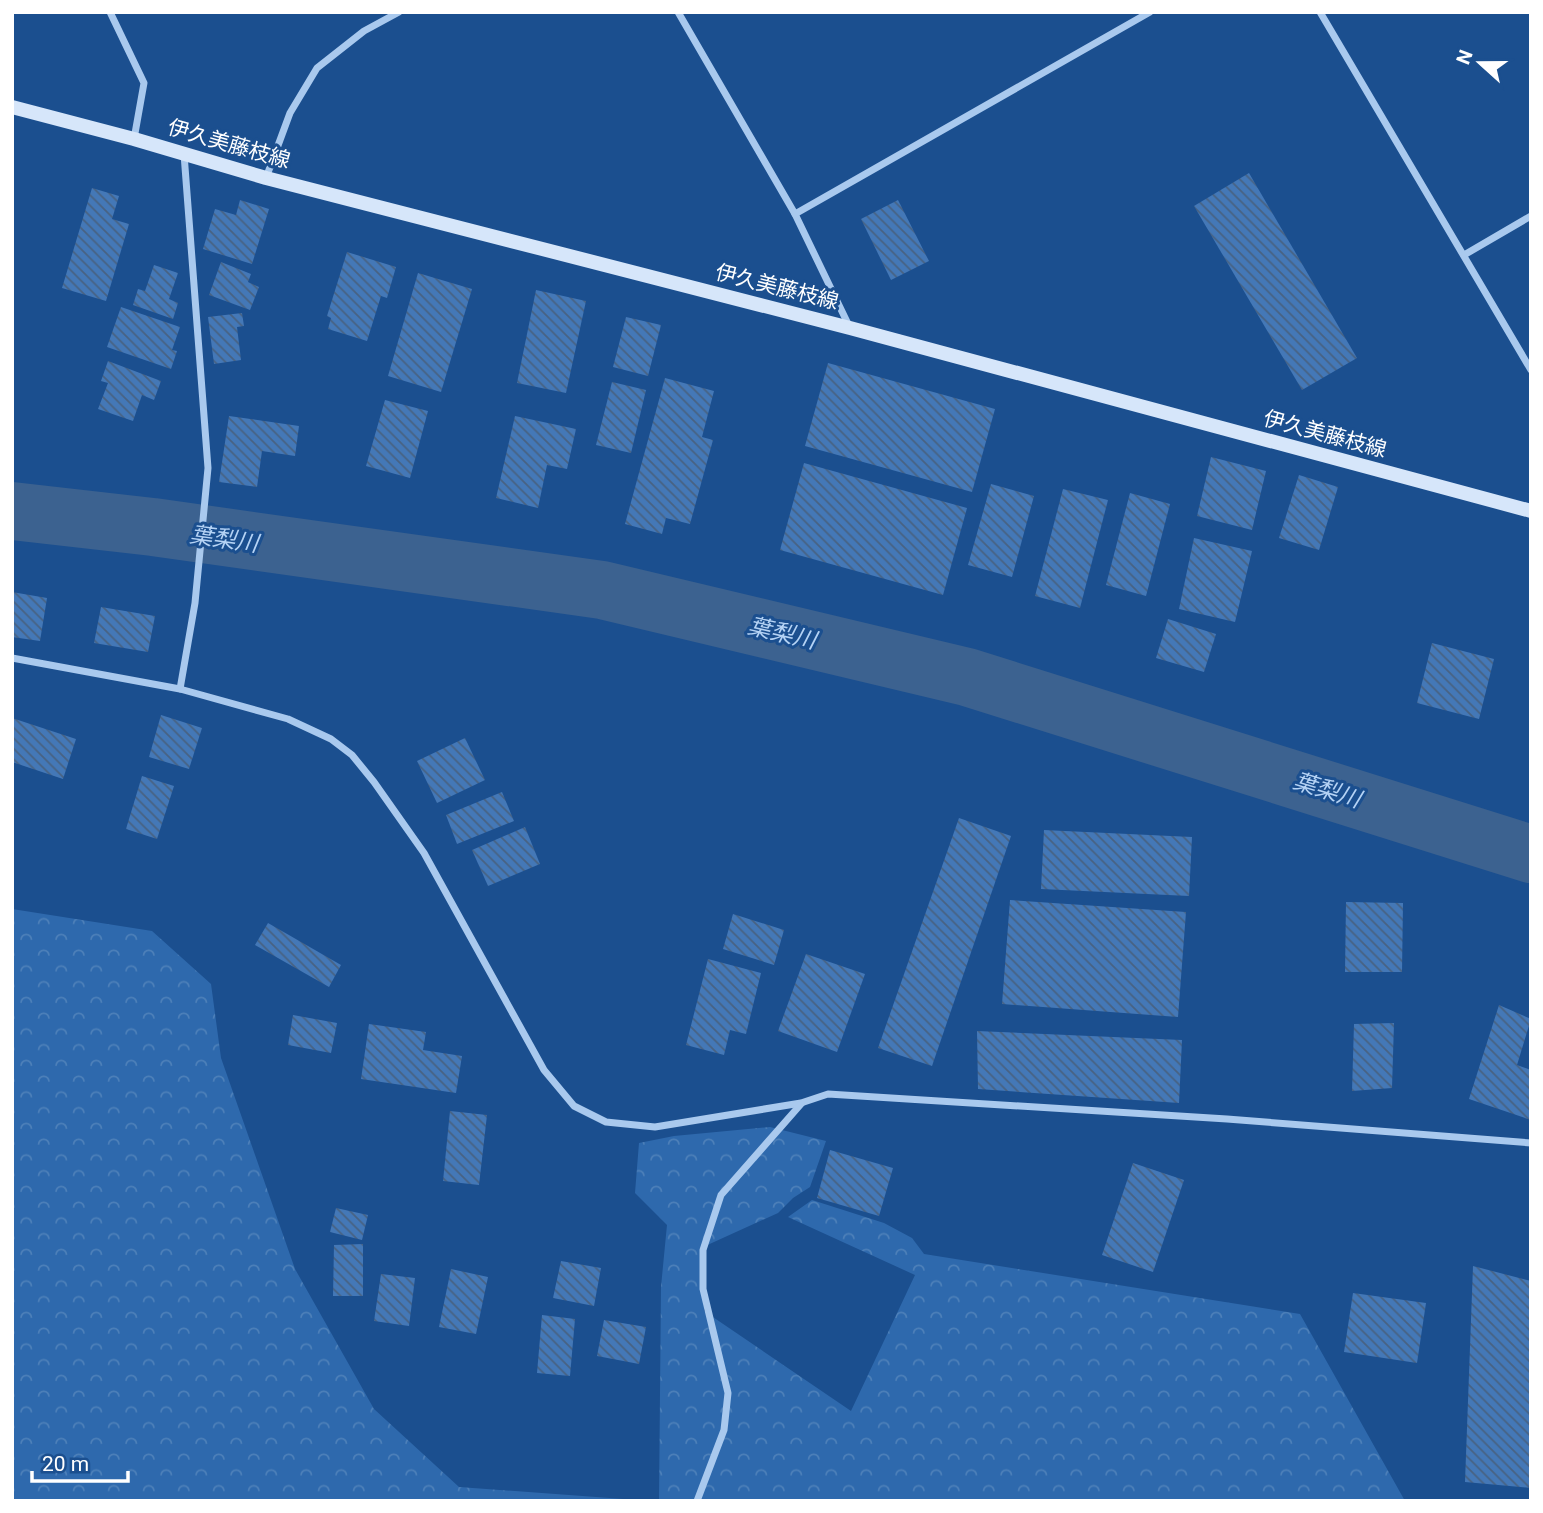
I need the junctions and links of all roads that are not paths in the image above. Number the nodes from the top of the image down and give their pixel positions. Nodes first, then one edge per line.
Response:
1 (110, 12) edge
2 (400, 12) edge
3 (678, 12) edge
4 (1150, 12) edge
5 (1320, 12) edge
6 (12, 107) edge
7 (134, 139) junction
8 (184, 153) junction
9 (266, 178) junction
10 (795, 214) junction
11 (1531, 216) edge
12 (1464, 255) junction
13 (850, 328) junction
14 (1531, 370) edge
15 (1531, 511) edge
16 (12, 658) edge
17 (180, 689) junction
18 (801, 1103) junction
19 (1531, 1143) edge
20 (697, 1501) edge

1 - 7 street
2 - 9 street
3 - 10 street
4 - 10 street
5 - 12 street
6 - 7 main road, 伊久美藤枝線
7 - 8 main road, 伊久美藤枝線
8 - 9 main road, 伊久美藤枝線
8 - 17 street
9 - 13 main road, 伊久美藤枝線
10 - 13 street
11 - 12 street
12 - 14 street
13 - 15 main road, 伊久美藤枝線
16 - 17 street
17 - 18 street
18 - 19 street
18 - 20 street

